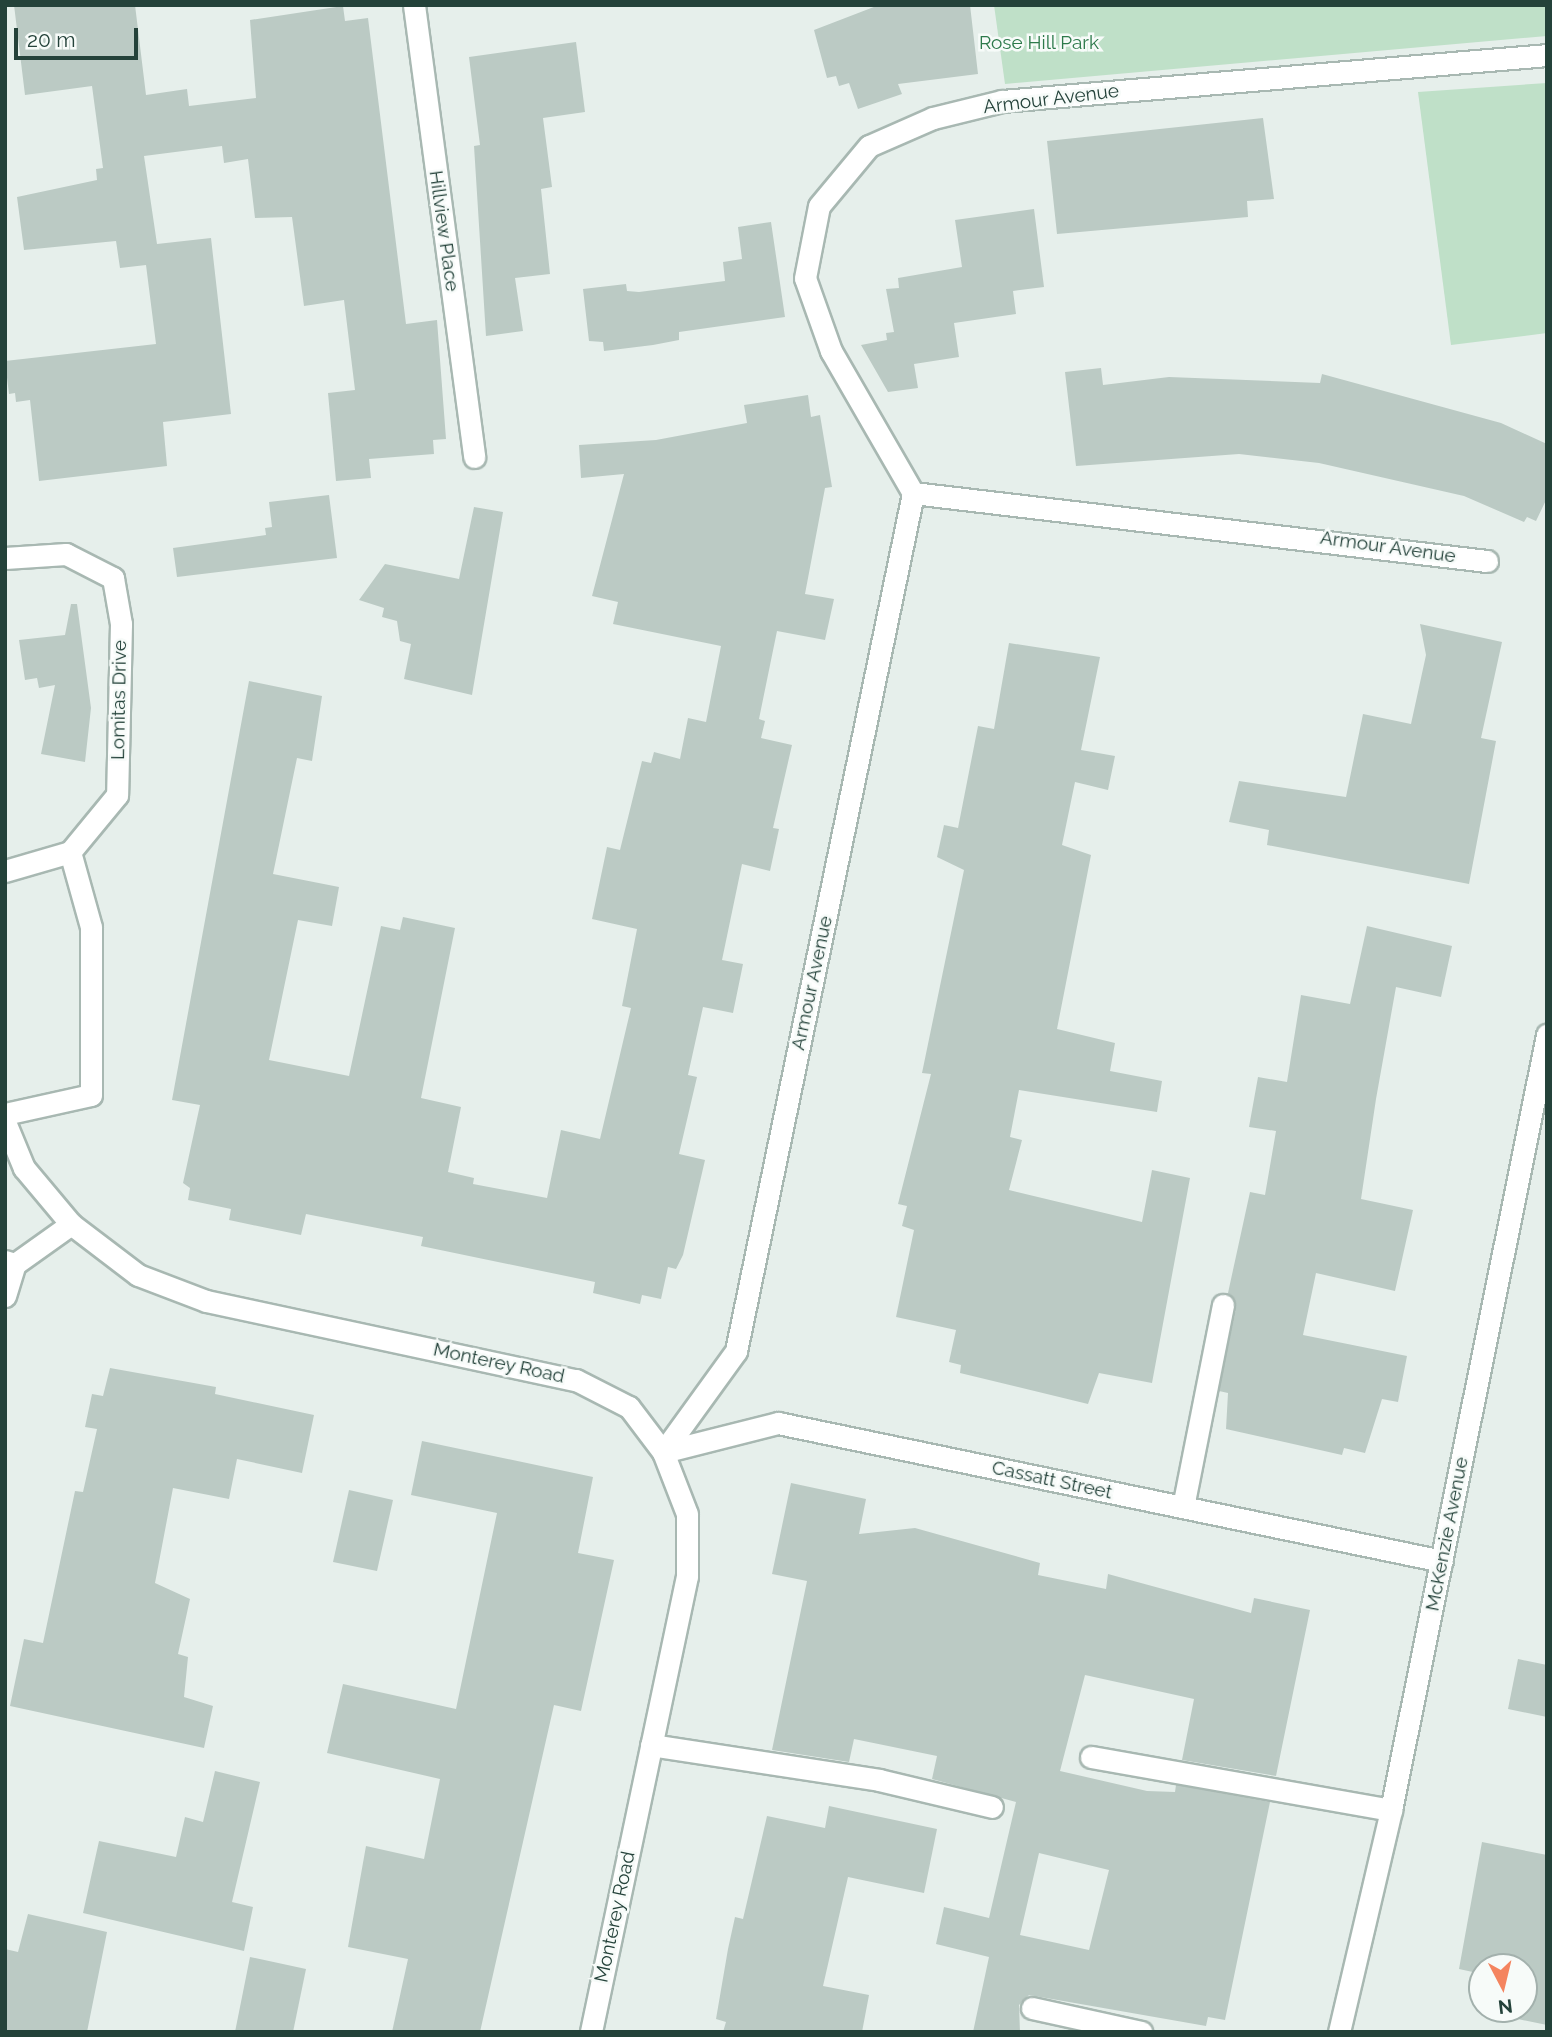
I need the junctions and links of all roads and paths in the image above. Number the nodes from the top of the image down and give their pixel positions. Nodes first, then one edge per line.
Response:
1 (414, 5) edge
2 (1547, 55) edge
3 (474, 457) dead end
4 (913, 493) junction
5 (5, 558) edge
6 (1487, 561) dead end
7 (70, 852) junction
8 (5, 872) edge
9 (1547, 1035) edge
10 (5, 1114) edge
11 (5, 1122) edge
12 (71, 1224) junction
13 (10, 1262) edge
14 (5, 1296) edge
15 (1223, 1305) dead end
16 (663, 1452) junction
17 (1183, 1507) junction
18 (1442, 1560) junction
19 (651, 1745) junction
20 (1091, 1757) dead end
21 (992, 1807) dead end
22 (1391, 1810) junction
23 (1032, 2008) dead end
24 (1341, 2031) edge
25 (591, 2032) edge
26 (1141, 2032) edge

1 - 3 street, Hillview Place
2 - 4 street, Armour Avenue
4 - 6 street, Armour Avenue
4 - 16 street, Armour Avenue
5 - 7 street, Lomitas Drive
7 - 8 street
7 - 10 street
9 - 18 street, McKenzie Avenue
11 - 12 street, Monterey Road
12 - 13 street
12 - 16 street, Monterey Road
13 - 14 street
15 - 17 street
16 - 17 street, Cassatt Street
16 - 19 street, Monterey Road
17 - 18 street, Cassatt Street
18 - 22 street, McKenzie Avenue
19 - 21 street
19 - 25 street, Monterey Road
20 - 22 street
22 - 24 street, McKenzie Avenue
23 - 26 street

